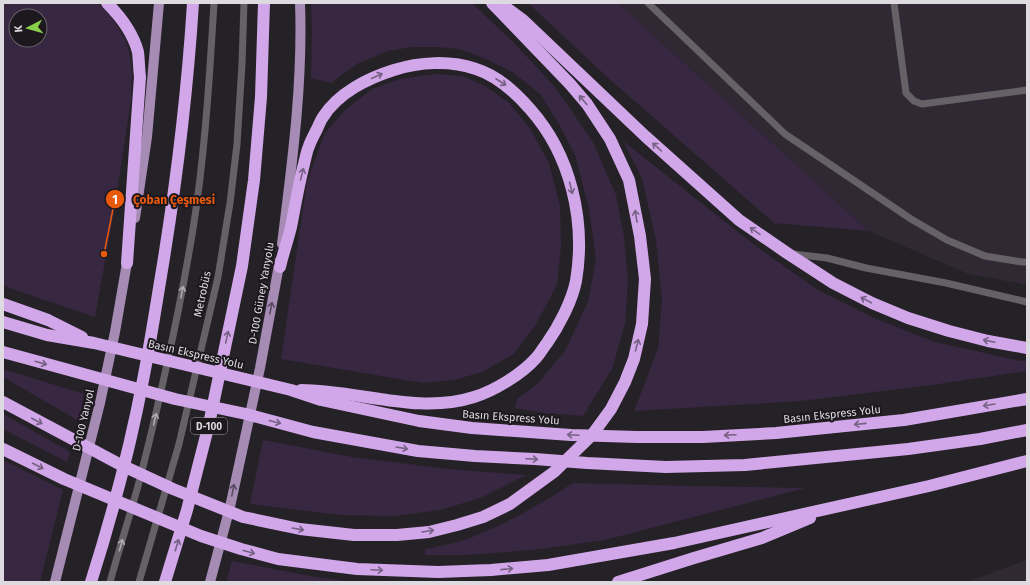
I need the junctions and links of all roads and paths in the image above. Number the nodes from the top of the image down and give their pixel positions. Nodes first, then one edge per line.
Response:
1 (107, 3) edge
2 (160, 3) edge
3 (194, 3) edge
4 (214, 3) edge
5 (244, 3) edge
6 (264, 3) edge
7 (300, 3) edge
8 (492, 3) edge
9 (500, 3) edge
10 (648, 3) edge
11 (894, 3) edge
12 (1027, 90) edge
13 (787, 253) junction
14 (1027, 262) edge
15 (127, 263) junction
16 (280, 266) junction
17 (1027, 302) edge
18 (3, 304) edge
19 (3, 322) edge
20 (94, 343) junction
21 (1027, 348) edge
22 (3, 352) edge
23 (291, 390) junction
24 (1027, 399) edge
25 (3, 402) edge
26 (1027, 430) edge
27 (3, 449) edge
28 (1027, 461) edge
29 (832, 508) junction
30 (56, 579) edge
31 (92, 579) edge
32 (110, 582) edge
33 (139, 582) edge
34 (165, 582) edge
35 (210, 582) edge
36 (618, 582) edge

1 - 15 highway
2 - 15 main road, D-100 Yanyol
3 - 31 highway
32 -> 4 lane, Metrobüs
5 - 33 lane, Metrobüs
34 -> 6 highway, D-100
7 - 16 main road, D-100 Güney Yanyolu
25 -> 8 highway
13 -> 9 highway
10 - 14 lane
11 - 12 lane
13 - 17 lane
21 -> 13 highway
15 - 30 main road, D-100 Yanyol
16 -> 23 highway
35 -> 16 main road, D-100 Güney Yanyolu
18 - 20 highway
19 - 20 highway, Basın Ekspress Yolu
20 - 23 highway, Basın Ekspress Yolu
22 -> 26 highway
24 -> 23 highway, Basın Ekspress Yolu
27 -> 29 highway
28 - 29 highway
29 - 36 highway

